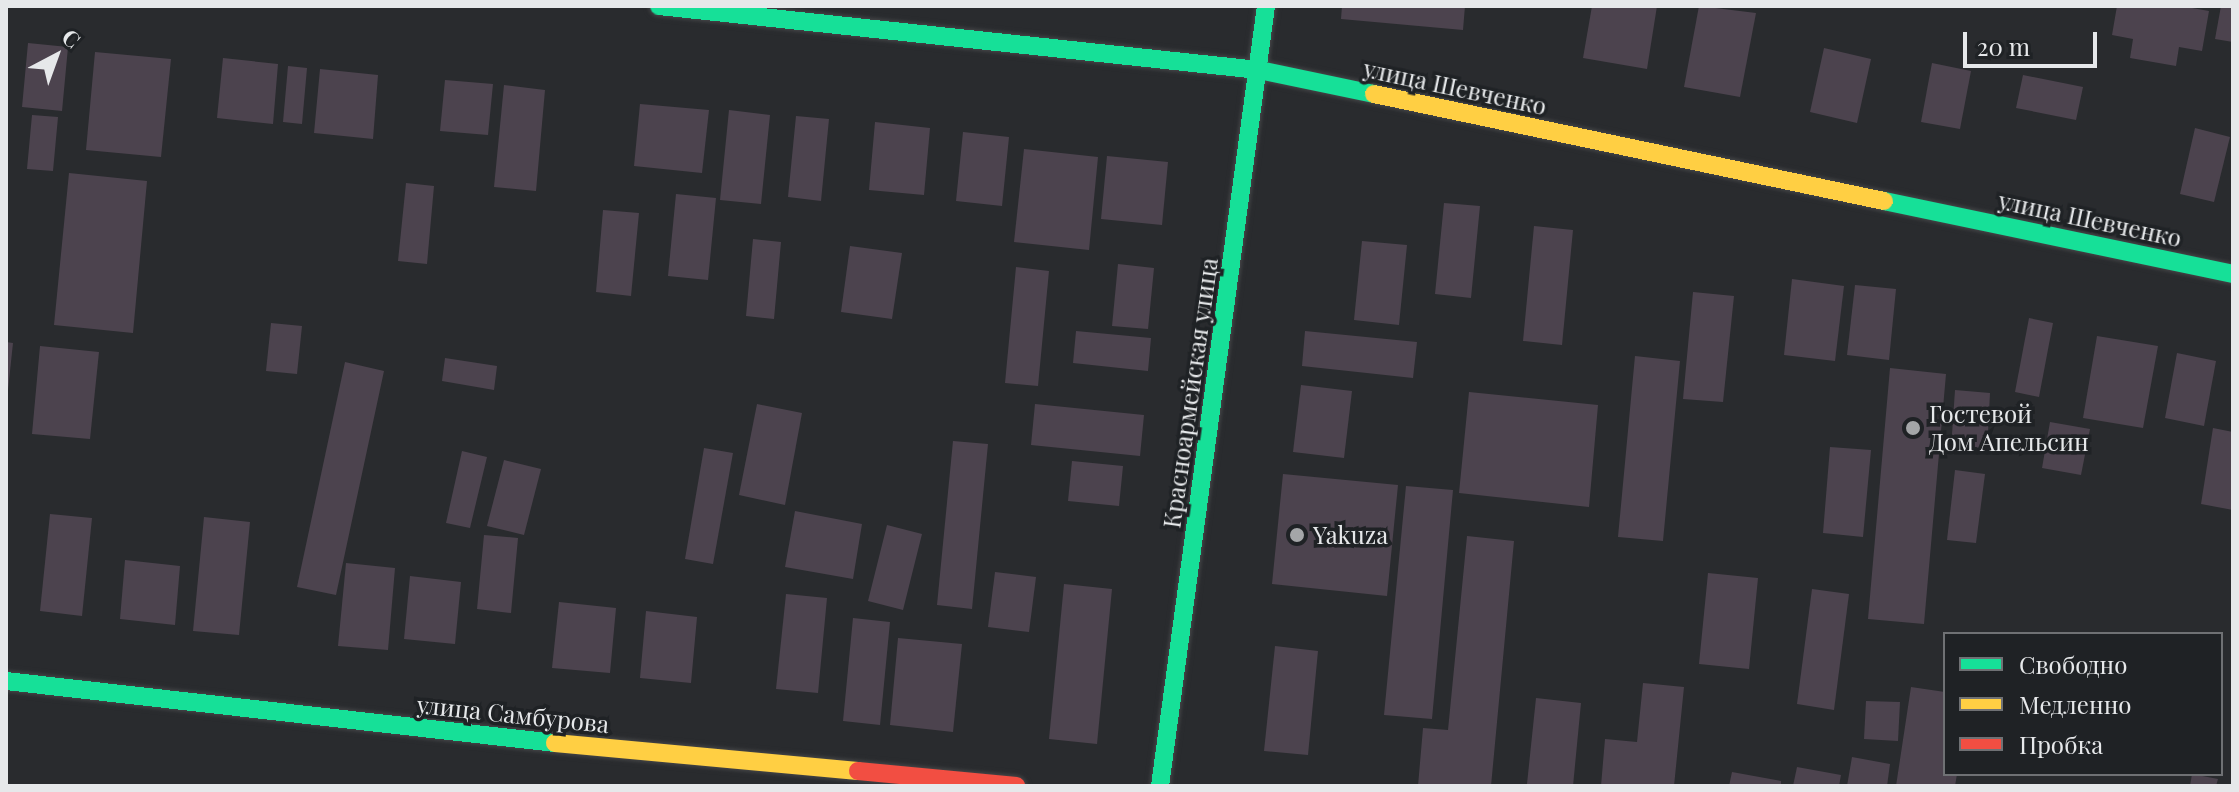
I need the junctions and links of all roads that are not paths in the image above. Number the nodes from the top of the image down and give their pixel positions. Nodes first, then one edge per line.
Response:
1 (659, 6) edge
2 (1266, 6) edge
3 (1259, 70) junction
4 (2233, 274) edge
5 (6, 681) edge
6 (1016, 786) edge
7 (1160, 786) edge

1 - 3 street, улица Шевченко
2 - 3 street, Красноармейская улица
3 - 4 street, улица Шевченко
3 - 7 street, Красноармейская улица
5 - 6 street, улица Самбурова

